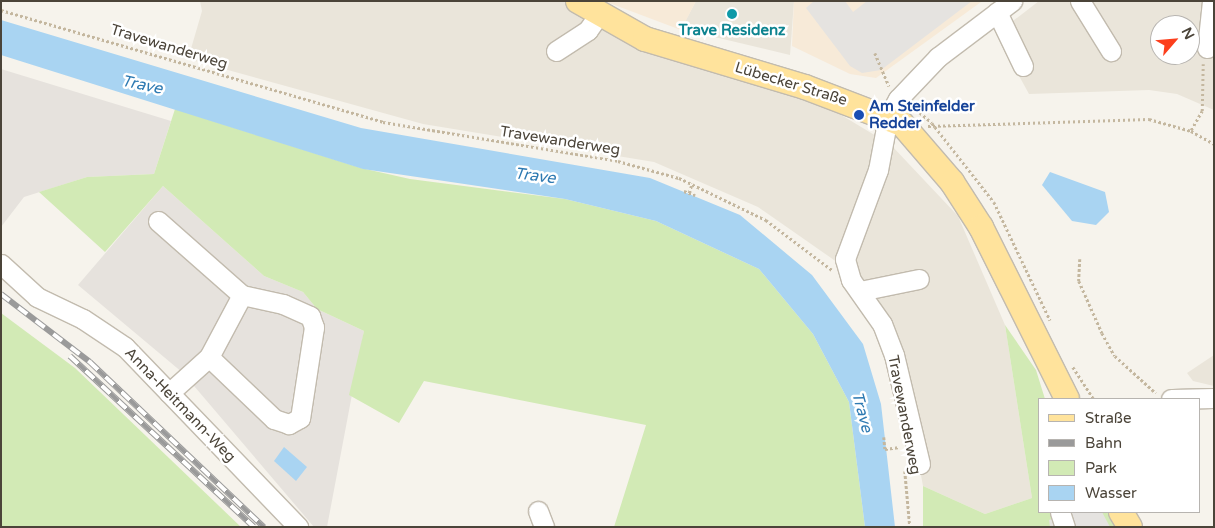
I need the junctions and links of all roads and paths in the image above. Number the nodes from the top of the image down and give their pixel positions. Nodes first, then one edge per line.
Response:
1 (1080, 1) edge
2 (1212, 1) edge
3 (586, 5) edge
4 (1005, 6) edge
5 (1, 10) edge
6 (1207, 48) joint
7 (556, 51) dead end
8 (1111, 51) dead end
9 (875, 53) dead end
10 (1023, 66) dead end
11 (894, 107) junction
12 (1191, 131) junction
13 (915, 136) junction
14 (1214, 144) edge
15 (692, 183) junction
16 (684, 192) dead end
17 (689, 193) junction
18 (695, 195) dead end
19 (158, 221) dead end
20 (1080, 259) dead end
21 (1, 264) edge
22 (838, 279) dead end
23 (919, 280) dead end
24 (860, 291) junction
25 (242, 295) junction
26 (209, 357) junction
27 (169, 393) junction
28 (1066, 398) edge
29 (1158, 398) edge
30 (1200, 398) edge
31 (1214, 398) edge
32 (884, 437) dead end
33 (900, 438) dead end
34 (902, 447) junction
35 (903, 452) dead end
36 (912, 466) joint
37 (1060, 513) edge
38 (1122, 513) edge
39 (298, 527) edge
40 (910, 527) edge
41 (1065, 527) edge
42 (1130, 527) edge

1 - 8 street
2 - 6 street
3 - 7 street
3 - 11 main road, Lübecker Straße
4 - 10 street
4 - 11 street
5 - 15 path, Travewanderweg
6 - 12 path
9 - 11 path
11 - 13 main road, Lübecker Straße
11 - 24 street
12 - 13 path
12 - 14 path
13 - 28 main road, Lübecker Straße
15 - 17 path
15 - 22 path, Travewanderweg
16 - 17 path
17 - 18 path
19 - 25 street
20 - 29 path
21 - 27 street, Anna-Heitmann-Weg
23 - 24 street
24 - 36 street
25 - 26 street
25 - 26 street
26 - 27 street
27 - 39 street, Anna-Heitmann-Weg
30 - 31 street
32 - 34 path
33 - 34 path, Travewanderweg
34 - 35 path, Travewanderweg
36 - 40 path, Travewanderweg
37 - 41 street
38 - 42 main road

